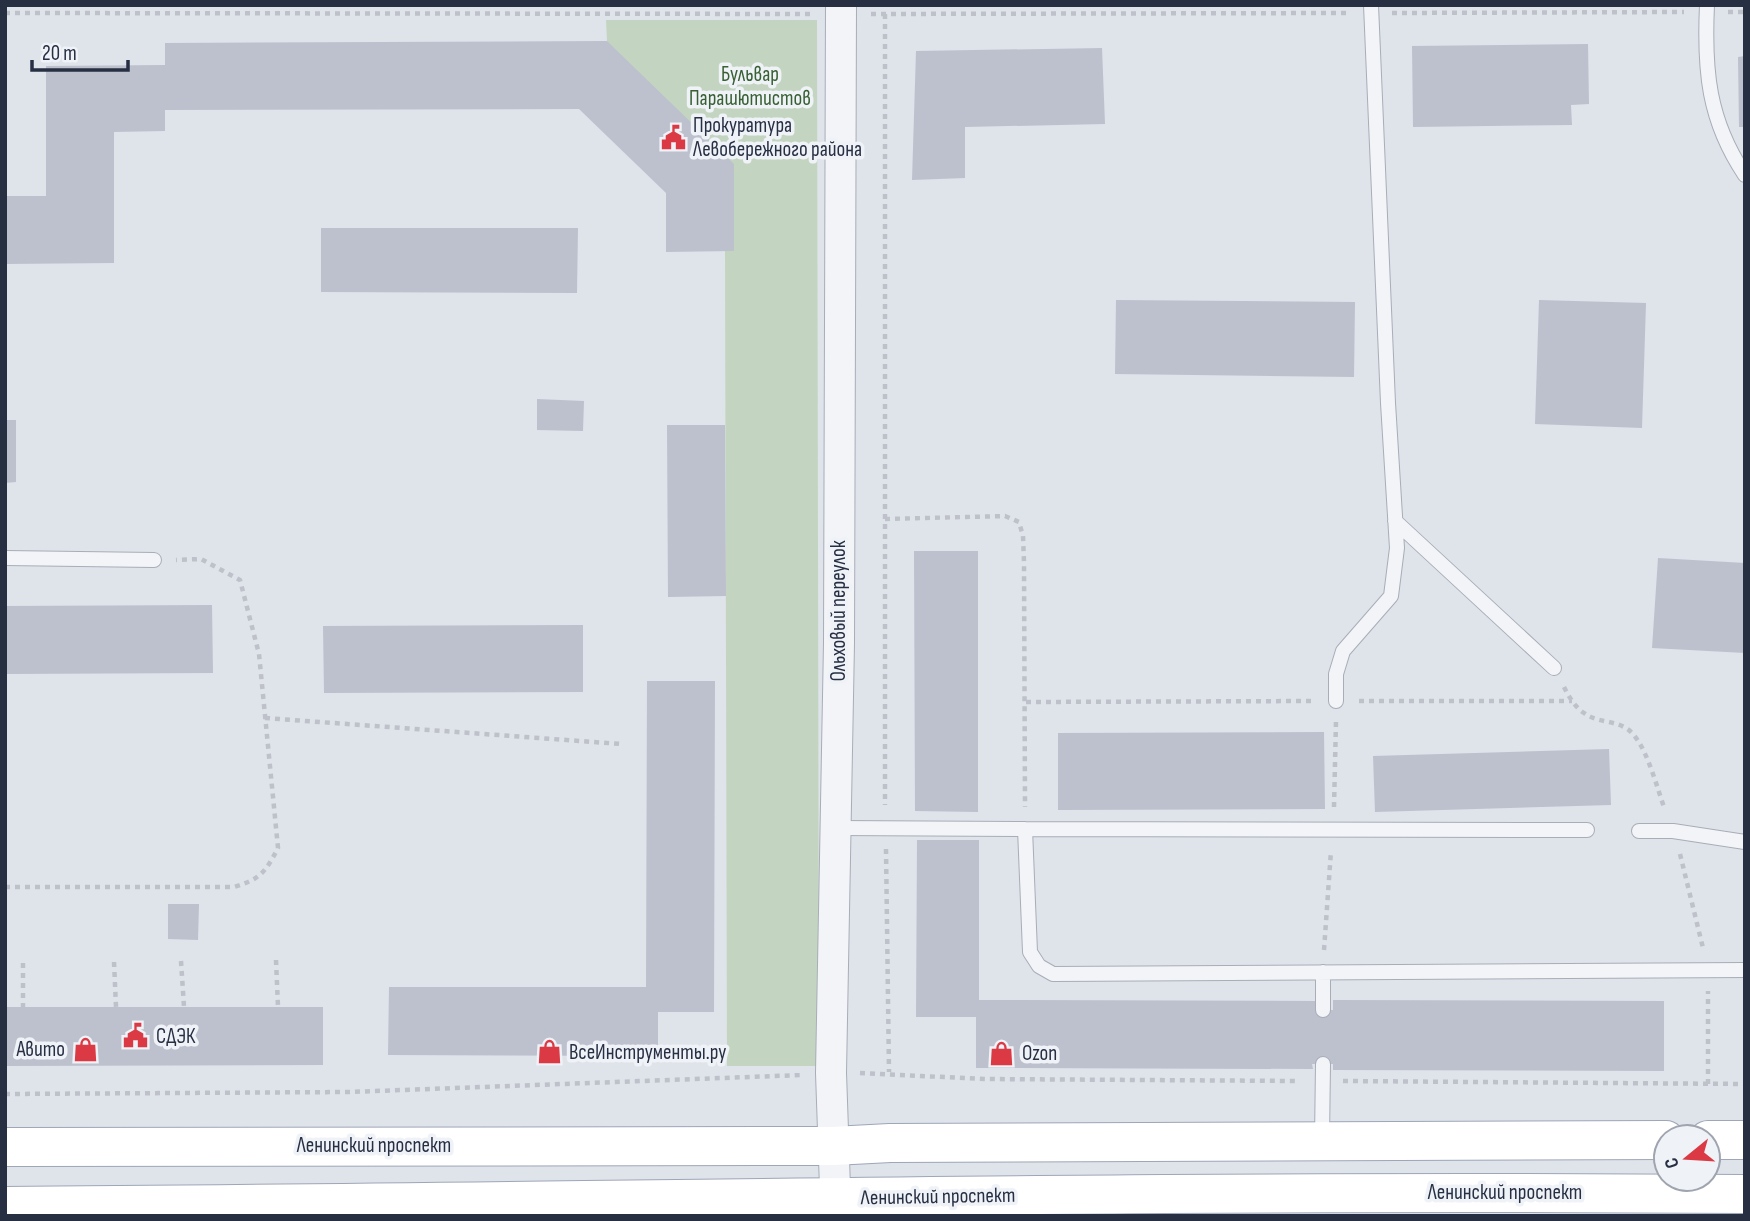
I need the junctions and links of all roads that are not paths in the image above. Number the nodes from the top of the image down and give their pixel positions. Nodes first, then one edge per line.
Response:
1 (841, 5) edge
2 (1371, 5) edge
3 (1707, 5) edge
4 (1745, 175) edge
5 (1395, 521) junction
6 (5, 558) edge
7 (154, 560) road end
8 (1554, 668) road end
9 (1336, 701) road end
10 (836, 828) junction
11 (1025, 829) junction
12 (1587, 830) dead end
13 (1639, 831) dead end
14 (1745, 842) edge
15 (1745, 970) edge
16 (1323, 972) junction
17 (1323, 1010) dead end
18 (1323, 1064) dead end
19 (1322, 1140) junction
20 (1652, 1140) edge
21 (1722, 1140) edge
22 (1745, 1140) edge
23 (833, 1146) junction
24 (5, 1147) edge
25 (1745, 1194) edge
26 (5, 1206) edge
27 (836, 1207) edge
28 (505, 1208) edge
29 (367, 1210) edge

1 - 10 street, Ольховый переулок
2 - 5 lane
3 - 4 lane
5 - 8 lane
5 - 9 lane
6 - 7 lane
10 - 11 lane
10 - 23 street, Ольховый переулок
11 - 12 lane
11 - 16 lane
13 - 14 lane
15 - 16 lane
16 - 17 lane
18 - 19 lane
19 - 20 main road, Ленинский проспект
19 - 23 main road, Ленинский проспект
21 - 22 main road
23 - 24 main road, Ленинский проспект
23 - 27 street, Ольховый переулок
25 - 27 main road, Ленинский проспект
26 - 29 main road, Ленинский проспект
27 - 28 main road, Ленинский проспект
28 - 29 main road, Ленинский проспект

